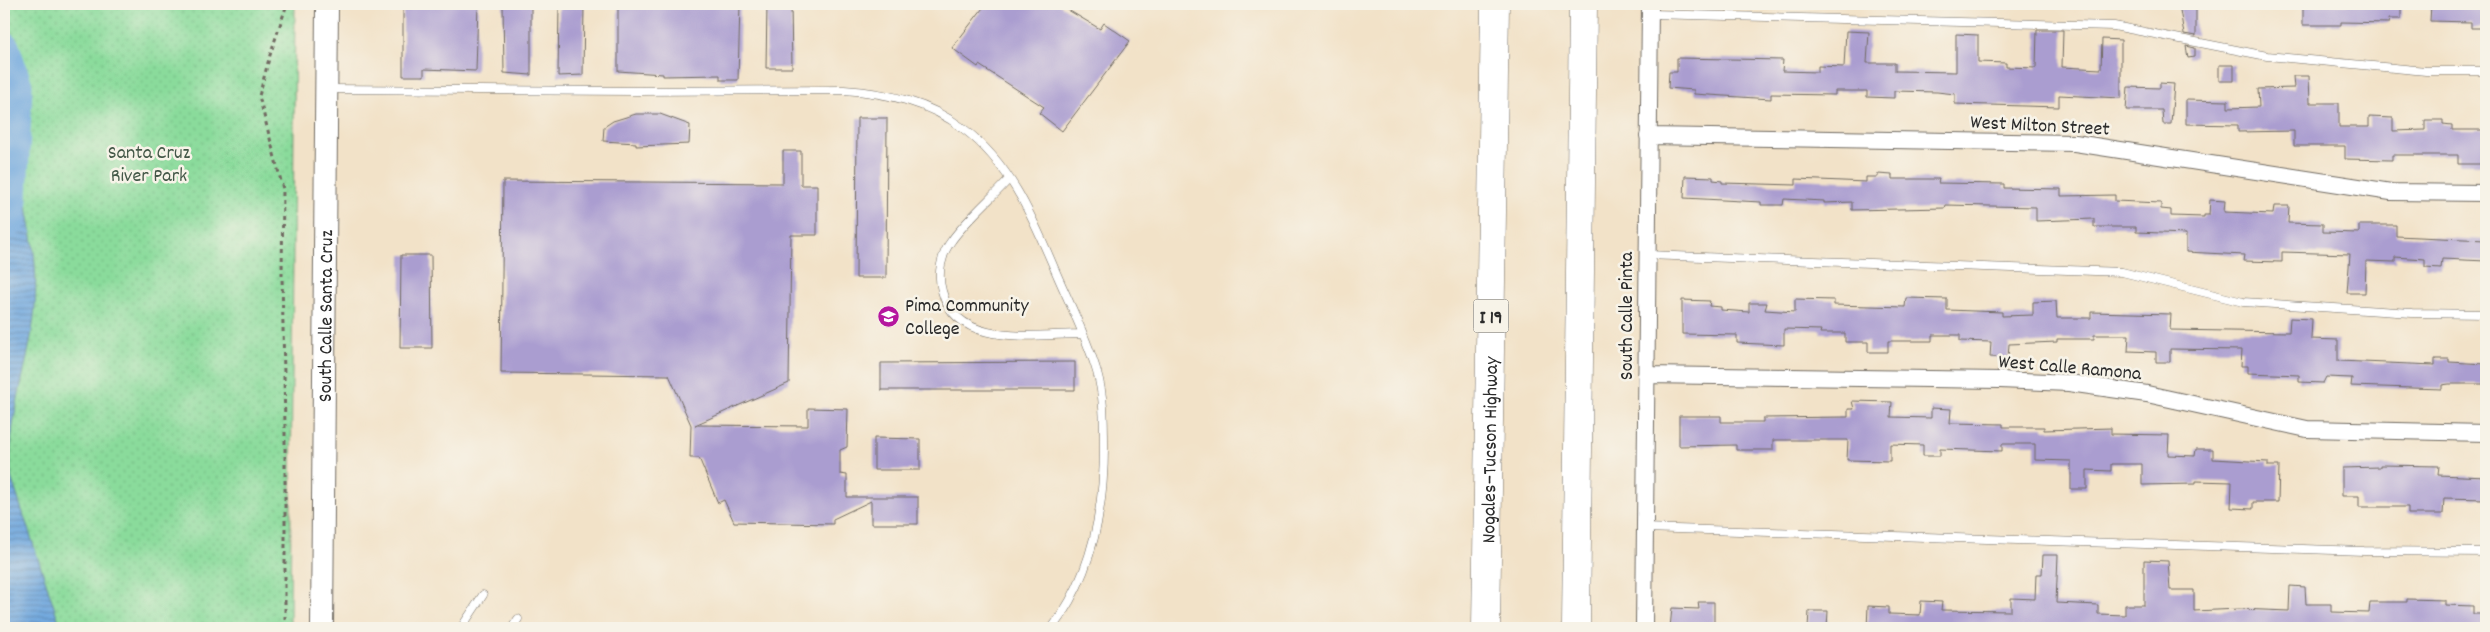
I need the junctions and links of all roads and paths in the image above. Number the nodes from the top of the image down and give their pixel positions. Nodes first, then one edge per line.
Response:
1 (287, 4) edge
2 (327, 4) edge
3 (1495, 4) edge
4 (1583, 4) edge
5 (1650, 9) edge
6 (2486, 71) edge
7 (327, 89) junction
8 (1648, 136) junction
9 (1009, 178) junction
10 (2486, 193) edge
11 (1646, 255) junction
12 (2486, 314) edge
13 (1082, 334) junction
14 (1646, 375) junction
15 (2486, 433) edge
16 (1644, 528) junction
17 (2486, 552) edge
18 (483, 595) dead end
19 (518, 619) dead end
20 (285, 628) edge
21 (322, 628) edge
22 (461, 628) edge
23 (512, 628) edge
24 (1052, 628) edge
25 (1486, 628) edge
26 (1576, 628) edge
27 (1644, 628) edge

1 - 20 path
2 - 7 street, South Calle Santa Cruz
3 - 25 highway, Nogales–Tucson Highway / I 19
4 - 26 highway
5 - 6 lane
5 - 8 street, South Calle Pinta
7 - 9 lane
7 - 21 street, South Calle Santa Cruz
8 - 10 street, West Milton Street
8 - 11 street, South Calle Pinta
9 - 13 lane
9 - 13 lane
11 - 12 lane
11 - 14 street, South Calle Pinta
13 - 24 lane
14 - 15 street, West Calle Ramona
14 - 16 street, South Calle Pinta
16 - 17 lane
16 - 27 street, South Calle Pinta
18 - 22 lane
19 - 23 lane

